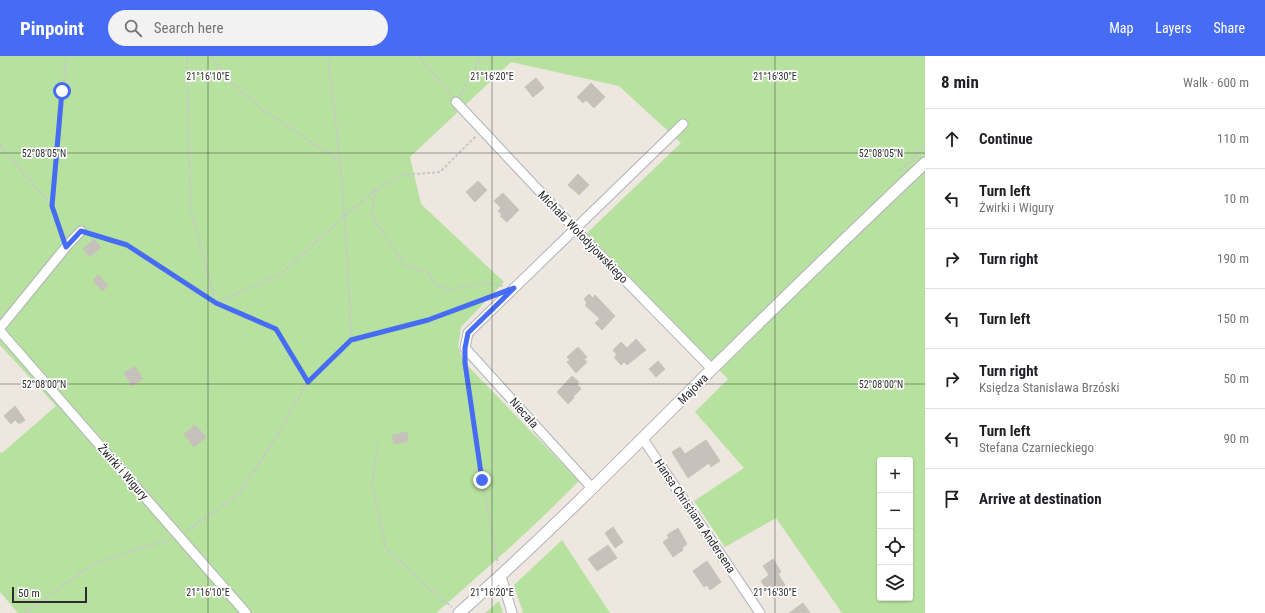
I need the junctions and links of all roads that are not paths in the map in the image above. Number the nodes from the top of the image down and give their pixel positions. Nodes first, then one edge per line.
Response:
1 (456, 102) road end
2 (683, 124) dead end
3 (925, 163) edge
4 (575, 229) junction
5 (81, 231) road end
6 (0, 329) edge
7 (712, 369) junction
8 (643, 439) junction
9 (593, 489) junction
10 (501, 576) junction
11 (456, 611) edge
12 (246, 613) edge
13 (512, 613) edge
14 (760, 613) edge

1 - 4 street, Michała Wołodyjowskiego
2 - 4 street
3 - 7 street, Majowa
4 - 7 street, Michała Wołodyjowskiego
4 - 9 street, Niecała
5 - 6 street, Żwirki i Wigury
6 - 12 street, Żwirki i Wigury
7 - 8 street, Majowa
8 - 9 street, Majowa
8 - 14 street, Hansa Christiana Andersena
9 - 10 street, Majowa
10 - 11 street, Majowa
10 - 13 street

